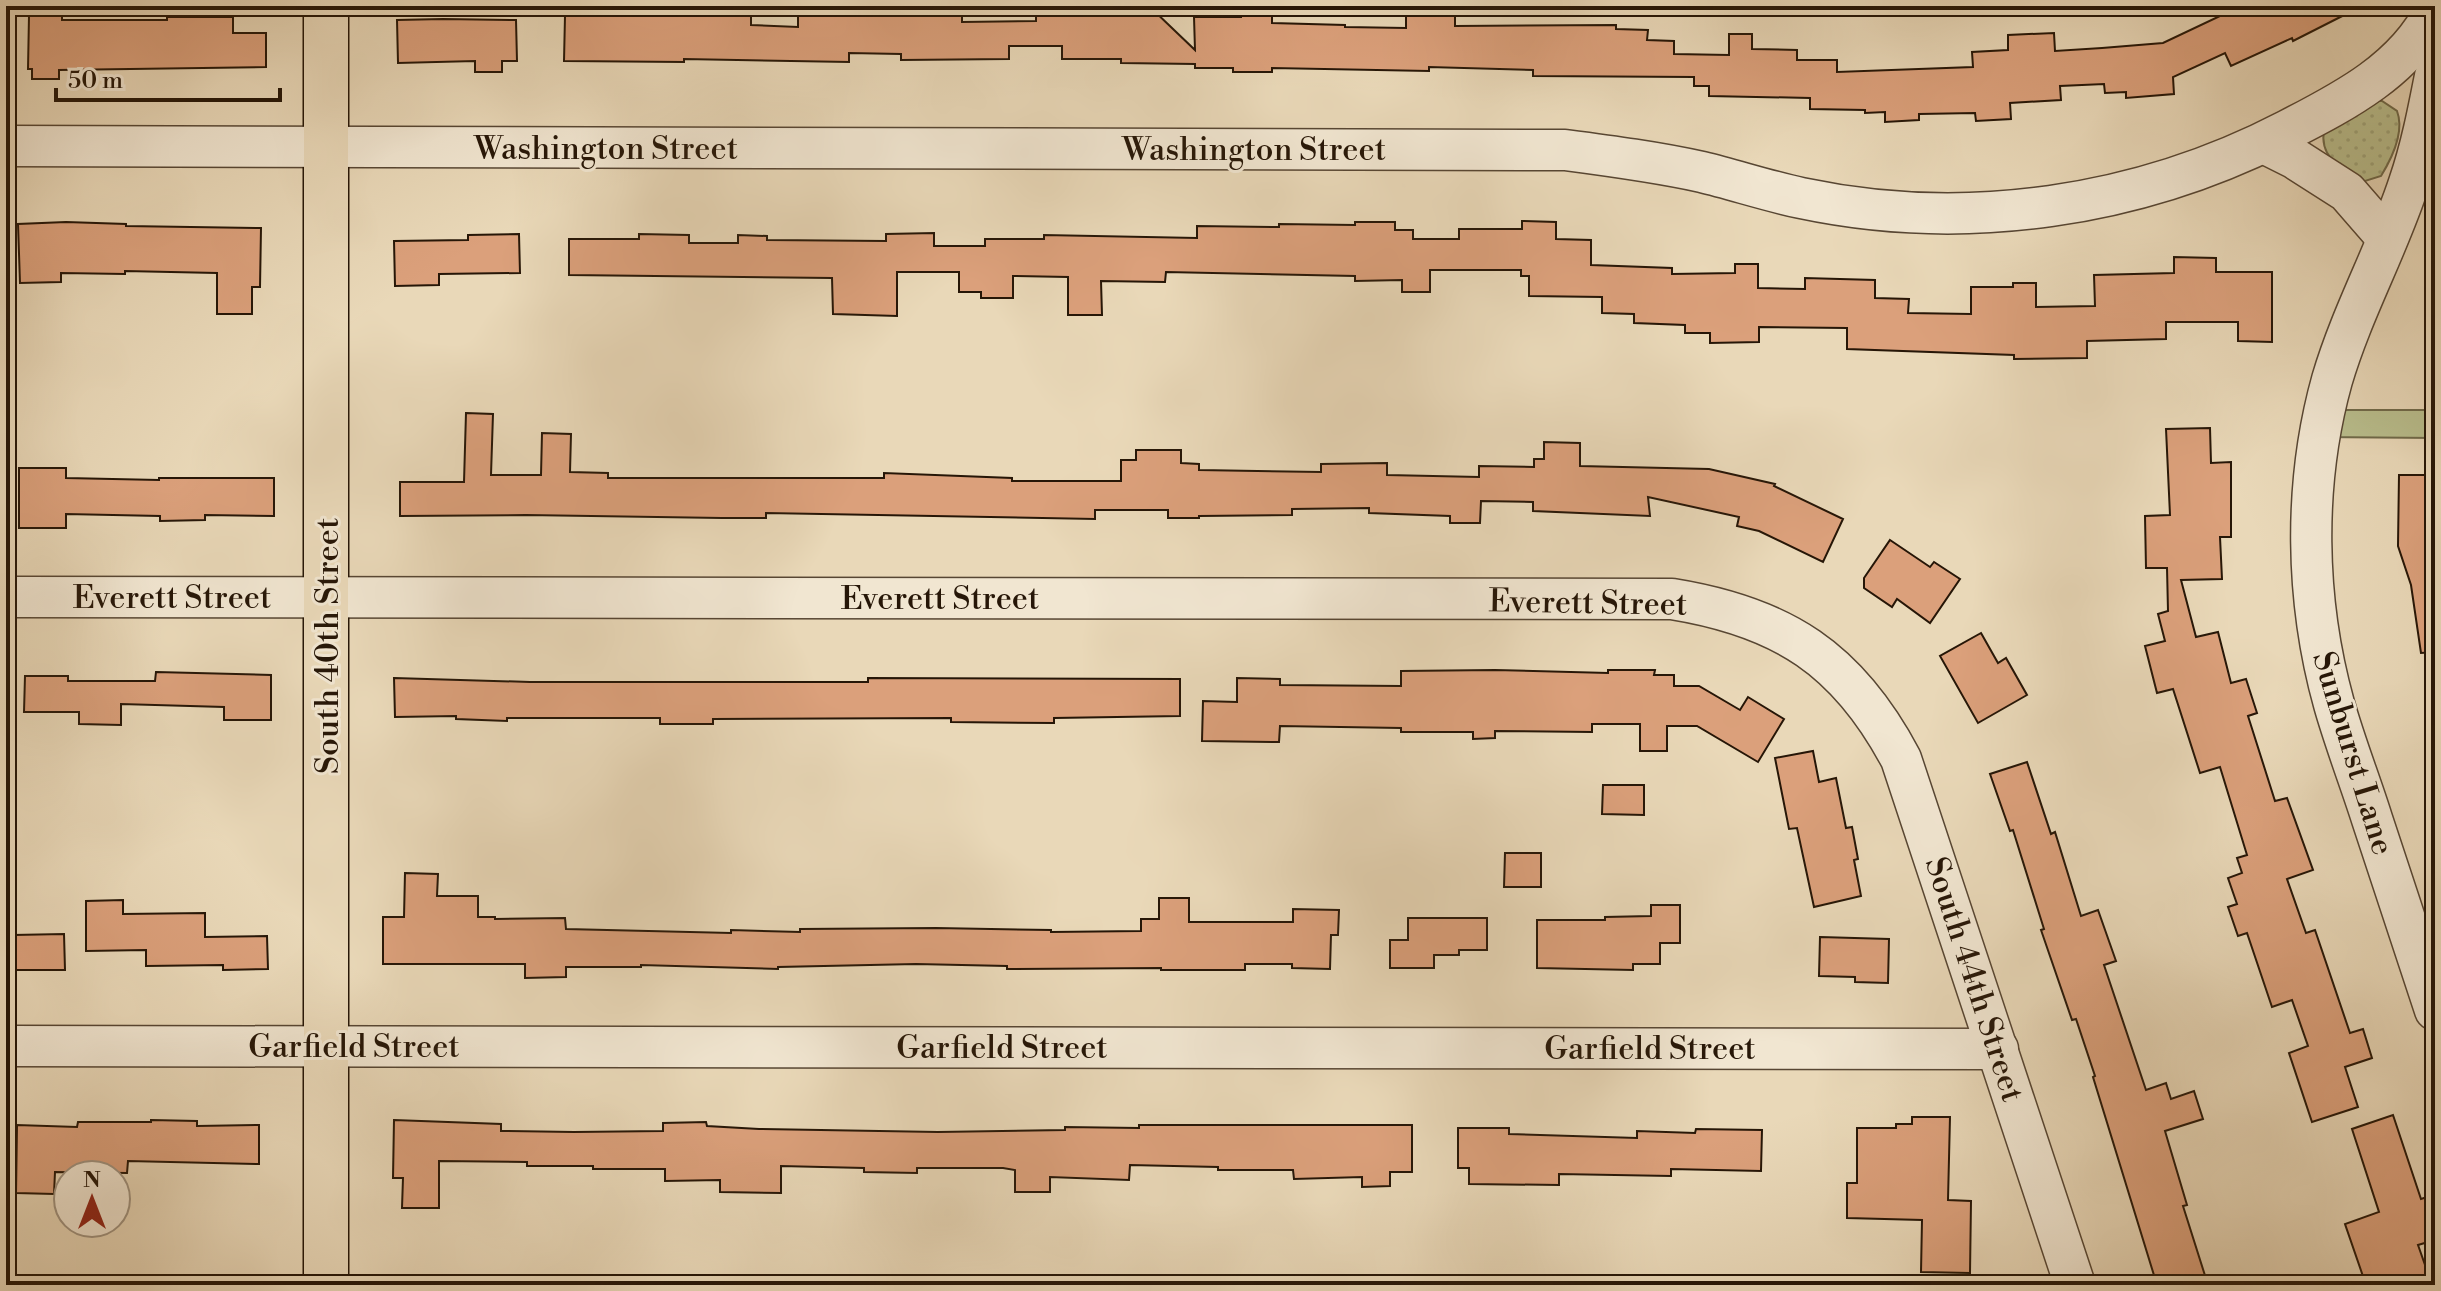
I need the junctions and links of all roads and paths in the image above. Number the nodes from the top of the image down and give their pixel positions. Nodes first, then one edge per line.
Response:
1 (326, 6) edge
2 (2435, 10) edge
3 (2435, 76) edge
4 (2264, 143) junction
5 (6, 146) edge
6 (325, 147) junction
7 (2387, 238) junction
8 (6, 597) edge
9 (327, 597) junction
10 (1851, 684) joint
11 (2435, 1010) edge
12 (6, 1046) edge
13 (327, 1046) junction
14 (1998, 1049) junction
15 (326, 1285) edge
16 (2075, 1285) edge

1 - 6 main road, South 40th Street
2 - 4 street, Washington Street
3 - 7 street, Sunburst Lane
4 - 6 street, Washington Street
4 - 7 street
5 - 6 street, Washington Street
6 - 9 main road, South 40th Street
7 - 11 street, Sunburst Lane
8 - 9 street, Everett Street
9 - 10 street, Everett Street
9 - 13 main road, South 40th Street
10 - 14 street, South 44th Street
12 - 13 street, Garfield Street
13 - 14 street, Garfield Street
13 - 15 main road, South 40th Street
14 - 16 street, South 44th Street

